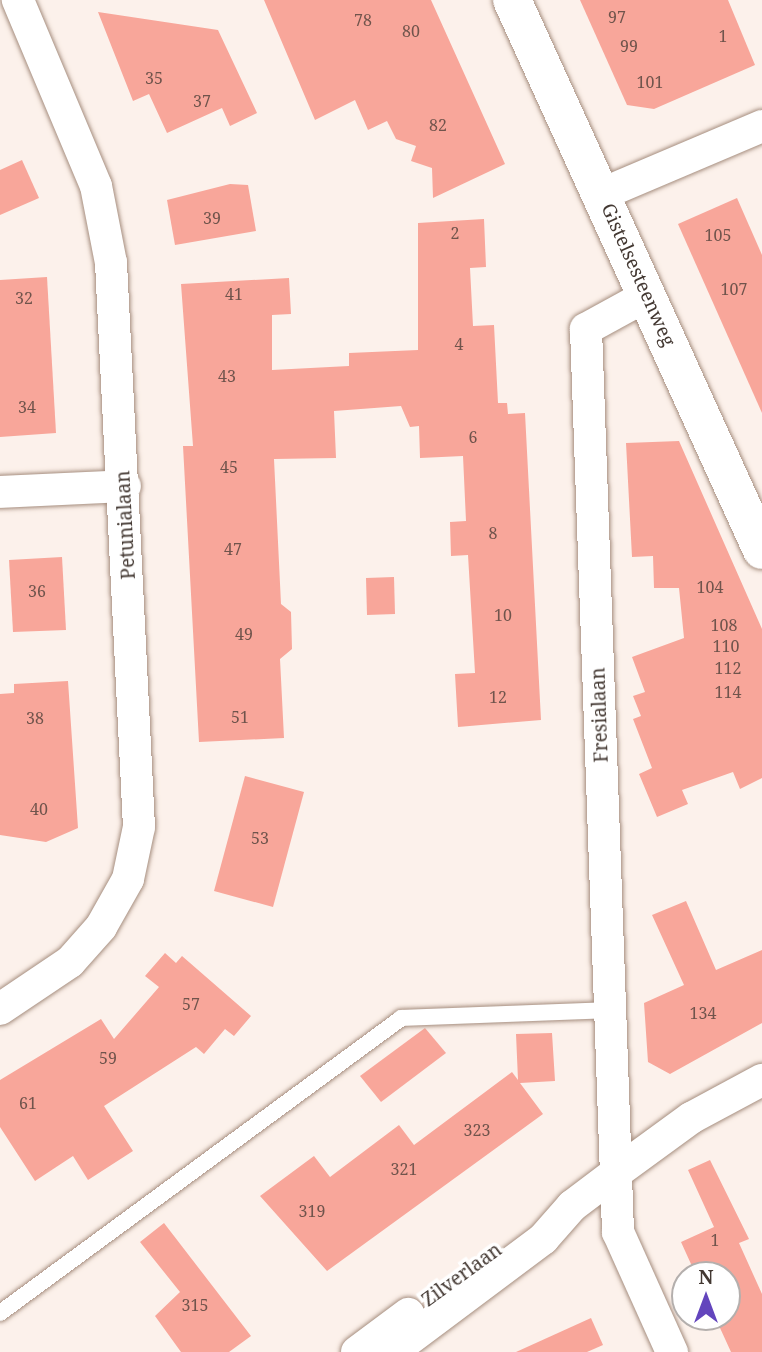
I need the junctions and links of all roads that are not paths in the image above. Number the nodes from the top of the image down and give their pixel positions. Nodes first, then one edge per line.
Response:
1 (18, 0) edge
2 (512, 0) edge
3 (762, 126) edge
4 (602, 194) junction
5 (648, 295) junction
6 (125, 486) junction
7 (0, 492) edge
8 (762, 550) edge
9 (0, 1009) edge
10 (611, 1010) junction
11 (762, 1080) edge
12 (617, 1171) junction
13 (572, 1206) junction
14 (0, 1313) edge
15 (357, 1352) edge
16 (392, 1352) edge
17 (672, 1352) edge

1 - 6 street, Petunialaan
2 - 4 main road, Gistelsesteenweg
3 - 4 street
4 - 5 main road, Gistelsesteenweg
5 - 8 main road, Gistelsesteenweg
5 - 10 street, Fresialaan
6 - 7 street
6 - 9 street, Petunialaan
10 - 12 street, Fresialaan
10 - 14 lane
11 - 12 street, Zilverlaan
12 - 13 street, Zilverlaan
12 - 17 street, Fresialaan
13 - 15 street, Zilverlaan
13 - 16 street, Zilverlaan

